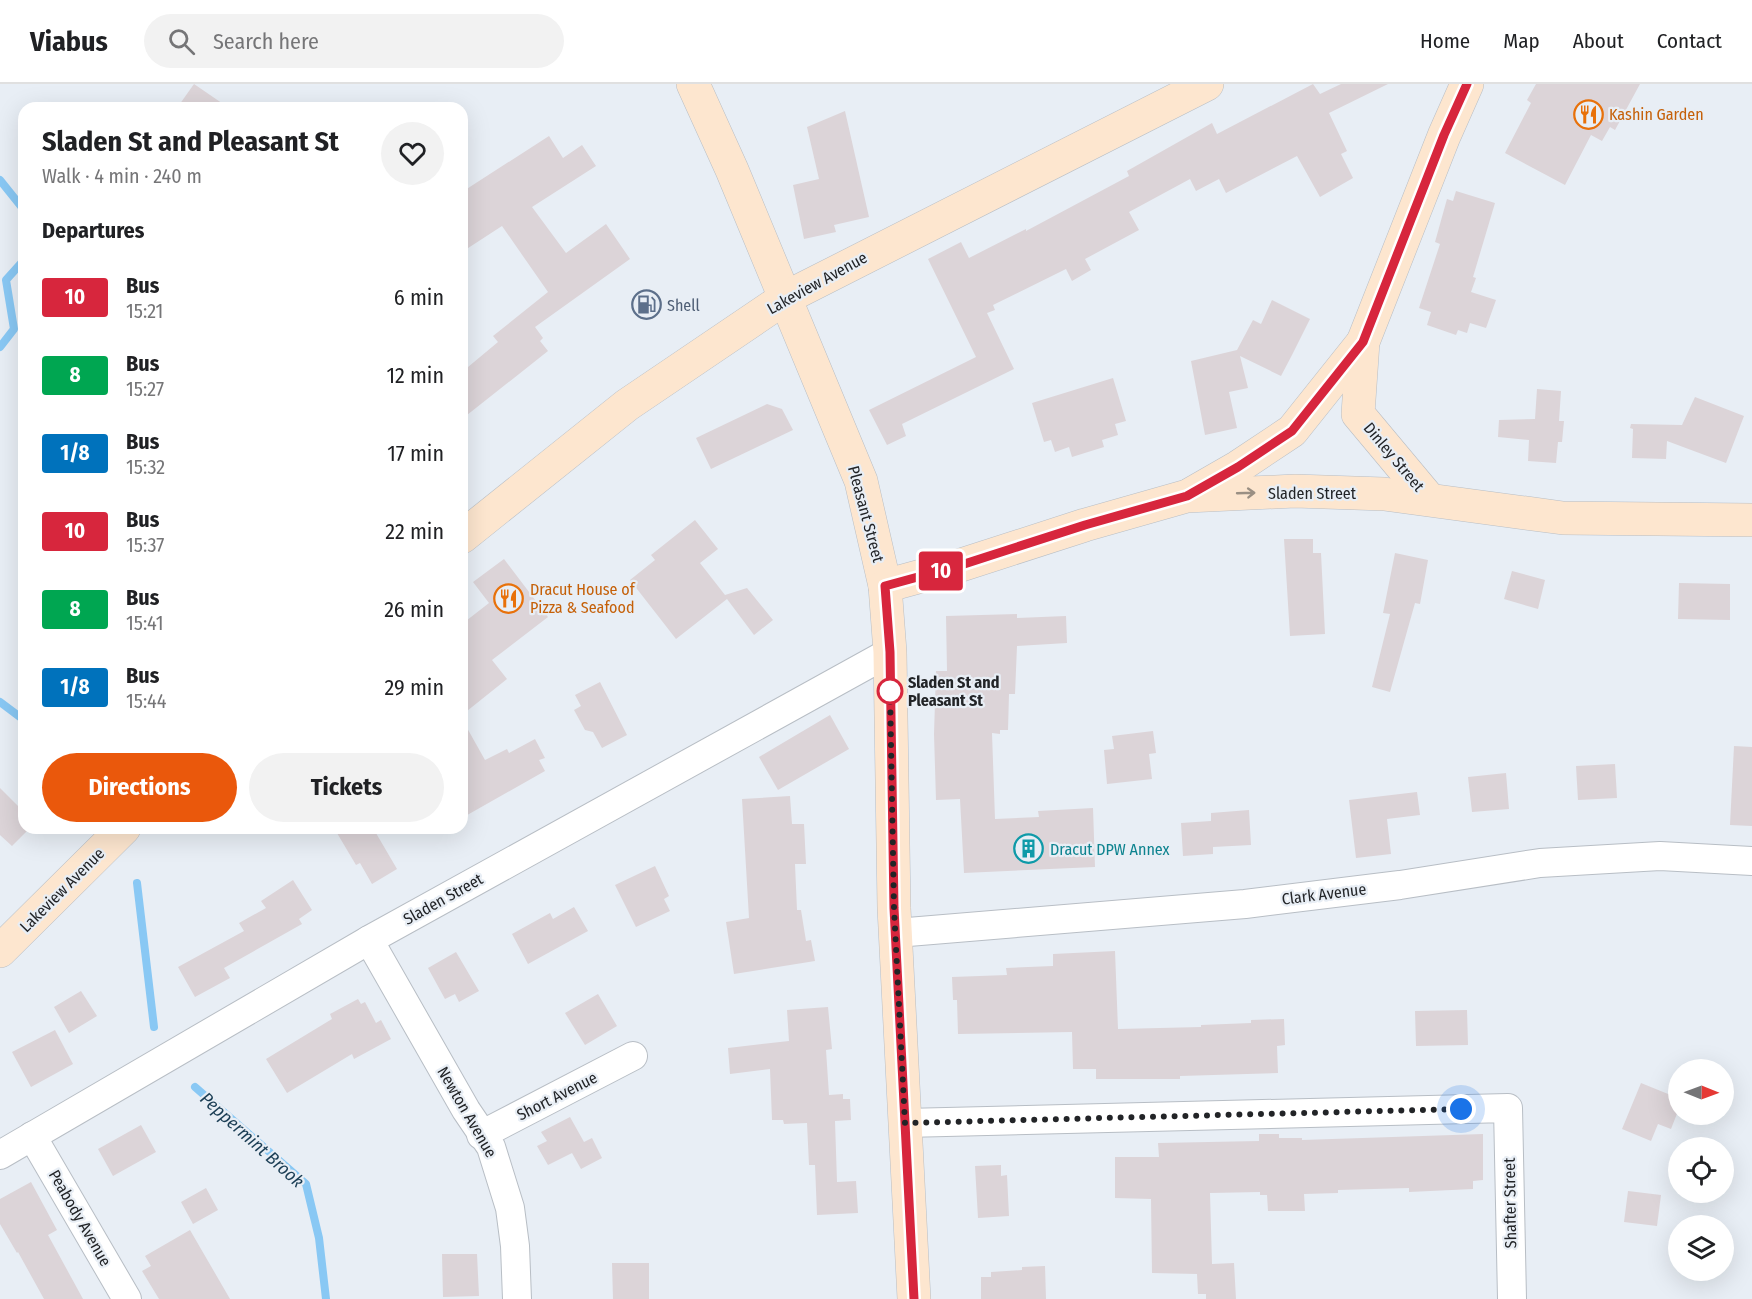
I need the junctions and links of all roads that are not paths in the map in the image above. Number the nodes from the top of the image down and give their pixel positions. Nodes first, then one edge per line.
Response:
1 (693, 84) edge
2 (1208, 84) edge
3 (1467, 84) edge
4 (785, 298) junction
5 (1363, 342) junction
6 (1187, 496) junction
7 (1429, 499) junction
8 (1752, 520) edge
9 (468, 532) edge
10 (885, 586) junction
11 (890, 652) junction
12 (118, 834) edge
13 (1752, 861) edge
14 (896, 933) junction
15 (369, 940) junction
16 (0, 951) edge
17 (633, 1056) dead end
18 (905, 1123) junction
19 (481, 1135) junction
20 (32, 1136) junction
21 (0, 1155) edge
22 (127, 1299) edge
23 (517, 1299) edge
24 (914, 1299) edge
25 (1512, 1299) edge

1 - 4 main road, Pleasant Street
2 - 4 main road, Lakeview Avenue
3 - 5 main road, Dinley Street
4 - 9 main road, Lakeview Avenue
4 - 10 main road, Pleasant Street
5 - 6 main road, Dinley Street
5 - 7 main road, Dinley Street
6 -> 7 main road, Sladen Street
6 - 10 main road, Sladen Street
7 - 8 main road, Sladen Street
10 - 11 main road, Pleasant Street
11 - 14 main road, Pleasant Street
11 - 15 street, Sladen Street
12 - 16 main road, Lakeview Avenue
13 - 14 street, Clark Avenue
14 - 18 main road, Pleasant Street
15 - 19 street, Newton Avenue
15 - 20 street, Sladen Street
17 - 19 street, Short Avenue
18 - 24 main road, Pleasant Street
18 - 25 street, Shafter Street
19 - 23 street, Newton Avenue
20 - 21 street, Sladen Street
20 - 22 street, Peabody Avenue

